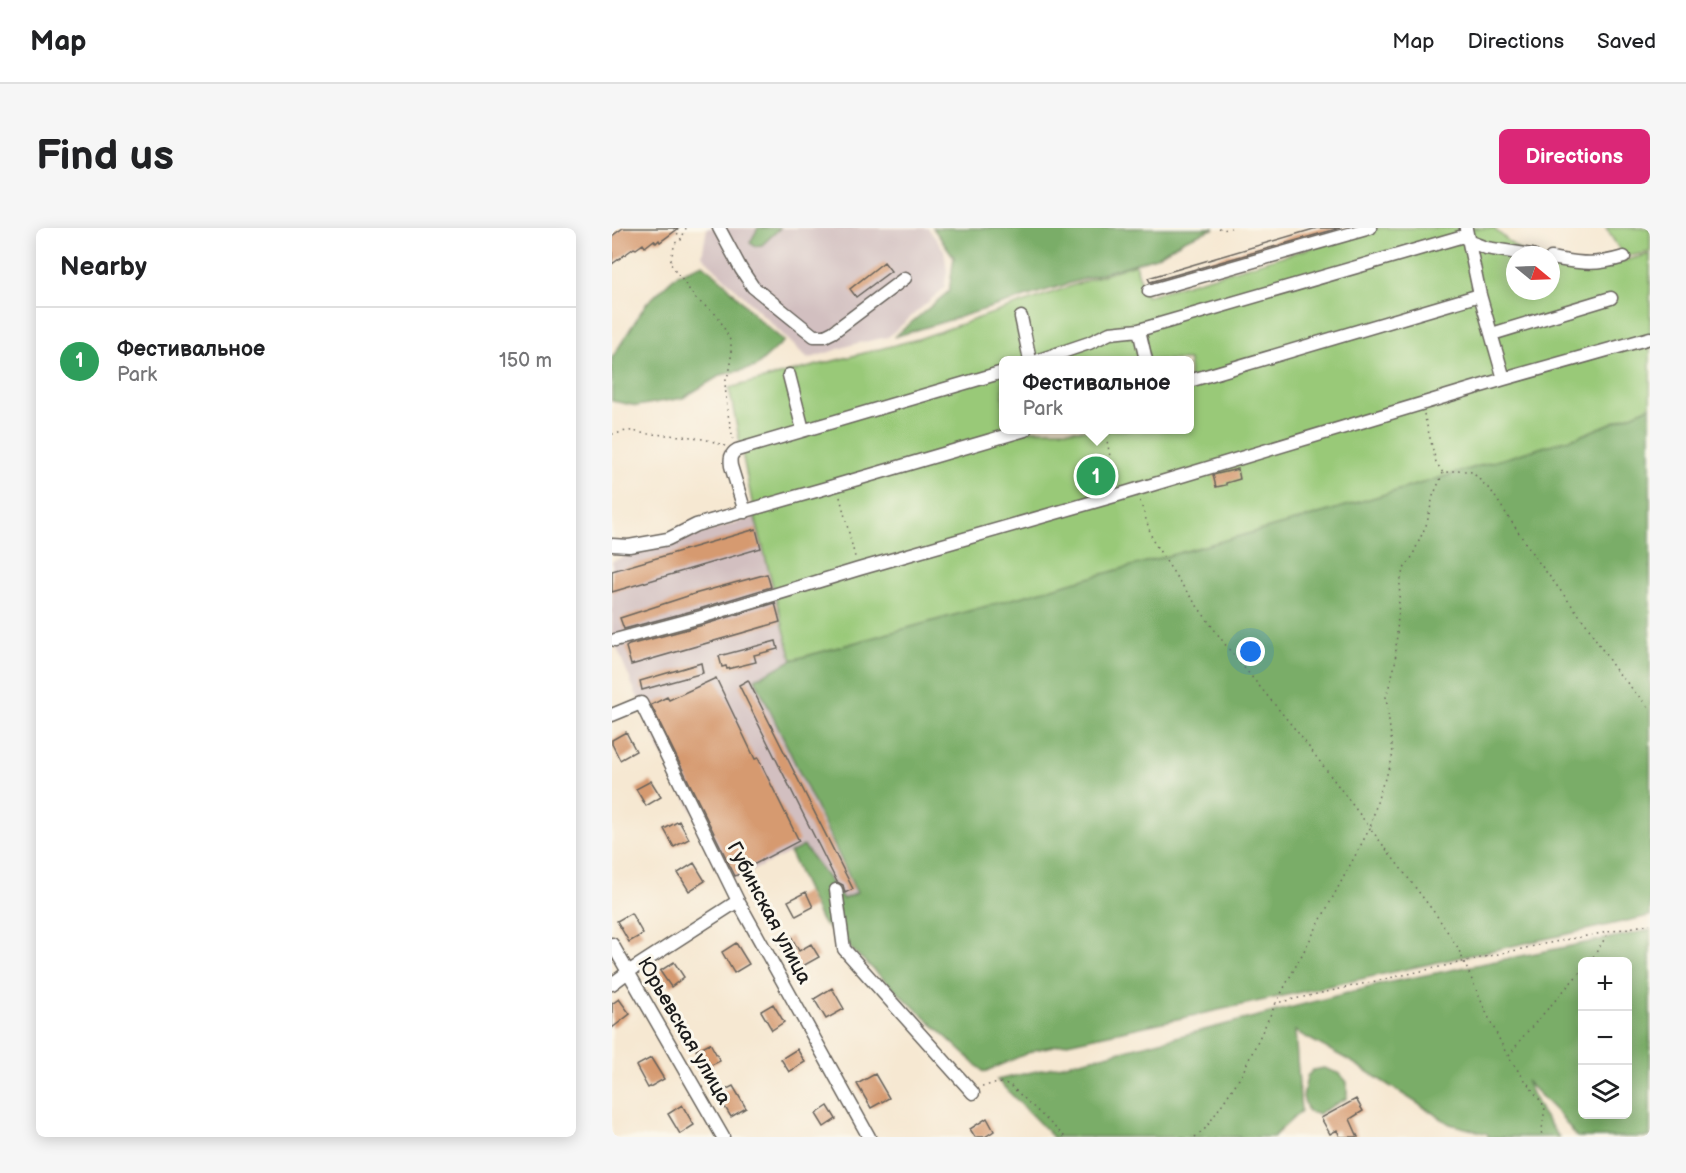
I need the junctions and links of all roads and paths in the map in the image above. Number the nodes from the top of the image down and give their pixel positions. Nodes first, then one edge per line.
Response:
1 (674, 228) edge
2 (686, 228) edge
3 (719, 228) edge
4 (1219, 228) edge
5 (1231, 228) edge
6 (1371, 228) edge
7 (1467, 235) edge
8 (681, 240) junction
9 (1506, 251) edge
10 (1624, 257) dead end
11 (1560, 259) edge
12 (905, 278) dead end
13 (1149, 291) dead end
14 (1480, 295) junction
15 (1611, 298) dead end
16 (1021, 317) dead end
17 (1139, 330) junction
18 (1492, 334) junction
19 (1650, 338) edge
20 (1029, 356) edge
21 (1051, 356) edge
22 (1145, 356) edge
23 (999, 373) edge
24 (789, 375) dead end
25 (1504, 379) junction
26 (1194, 380) edge
27 (1422, 404) junction
28 (803, 430) junction
29 (612, 434) edge
30 (1007, 434) edge
31 (1106, 434) edge
32 (733, 452) junction
33 (1443, 473) junction
34 (837, 485) junction
35 (1137, 489) junction
36 (1118, 495) junction
37 (745, 512) junction
38 (612, 545) edge
39 (859, 569) junction
40 (615, 640) dead end
41 (1650, 709) edge
42 (612, 715) edge
43 (1370, 828) junction
44 (836, 890) dead end
45 (738, 901) junction
46 (1650, 924) edge
47 (1609, 932) junction
48 (612, 944) edge
49 (1593, 957) edge
50 (1464, 962) junction
51 (628, 972) junction
52 (1578, 975) edge
53 (612, 984) edge
54 (1276, 1003) junction
55 (1508, 1057) junction
56 (971, 1091) joint
57 (723, 1137) edge
58 (870, 1137) edge
59 (1065, 1137) edge
60 (1195, 1137) edge
61 (1541, 1137) edge

1 - 8 path
2 - 8 path
3 - 12 street
4 - 5 path
6 - 13 street
7 - 9 street
7 - 14 street
7 - 17 street
8 - 32 path
10 - 11 street
14 - 18 street
14 - 26 street
15 - 18 street
16 - 20 street
17 - 21 street
17 - 22 street
18 - 25 street
19 - 25 street
23 - 28 street
24 - 28 street
25 - 27 street
27 - 33 path
27 - 35 street
28 - 32 street
29 - 32 path
30 - 34 street
31 - 36 path
32 - 37 street
33 - 41 path
33 - 43 path
34 - 37 street
34 - 39 path
35 - 36 street
35 - 43 path
36 - 39 street
37 - 38 street
39 - 40 street
42 - 45 street, Губинская улица
43 - 50 path
43 - 54 path
44 - 56 street
45 - 51 street
45 - 58 street, Губинская улица
46 - 47 path
47 - 49 path
47 - 50 path
48 - 51 street, Юрьевская улица
50 - 54 path
50 - 55 path
51 - 53 street
51 - 57 street, Юрьевская улица
52 - 55 path
54 - 60 path
55 - 61 path
56 - 59 path

